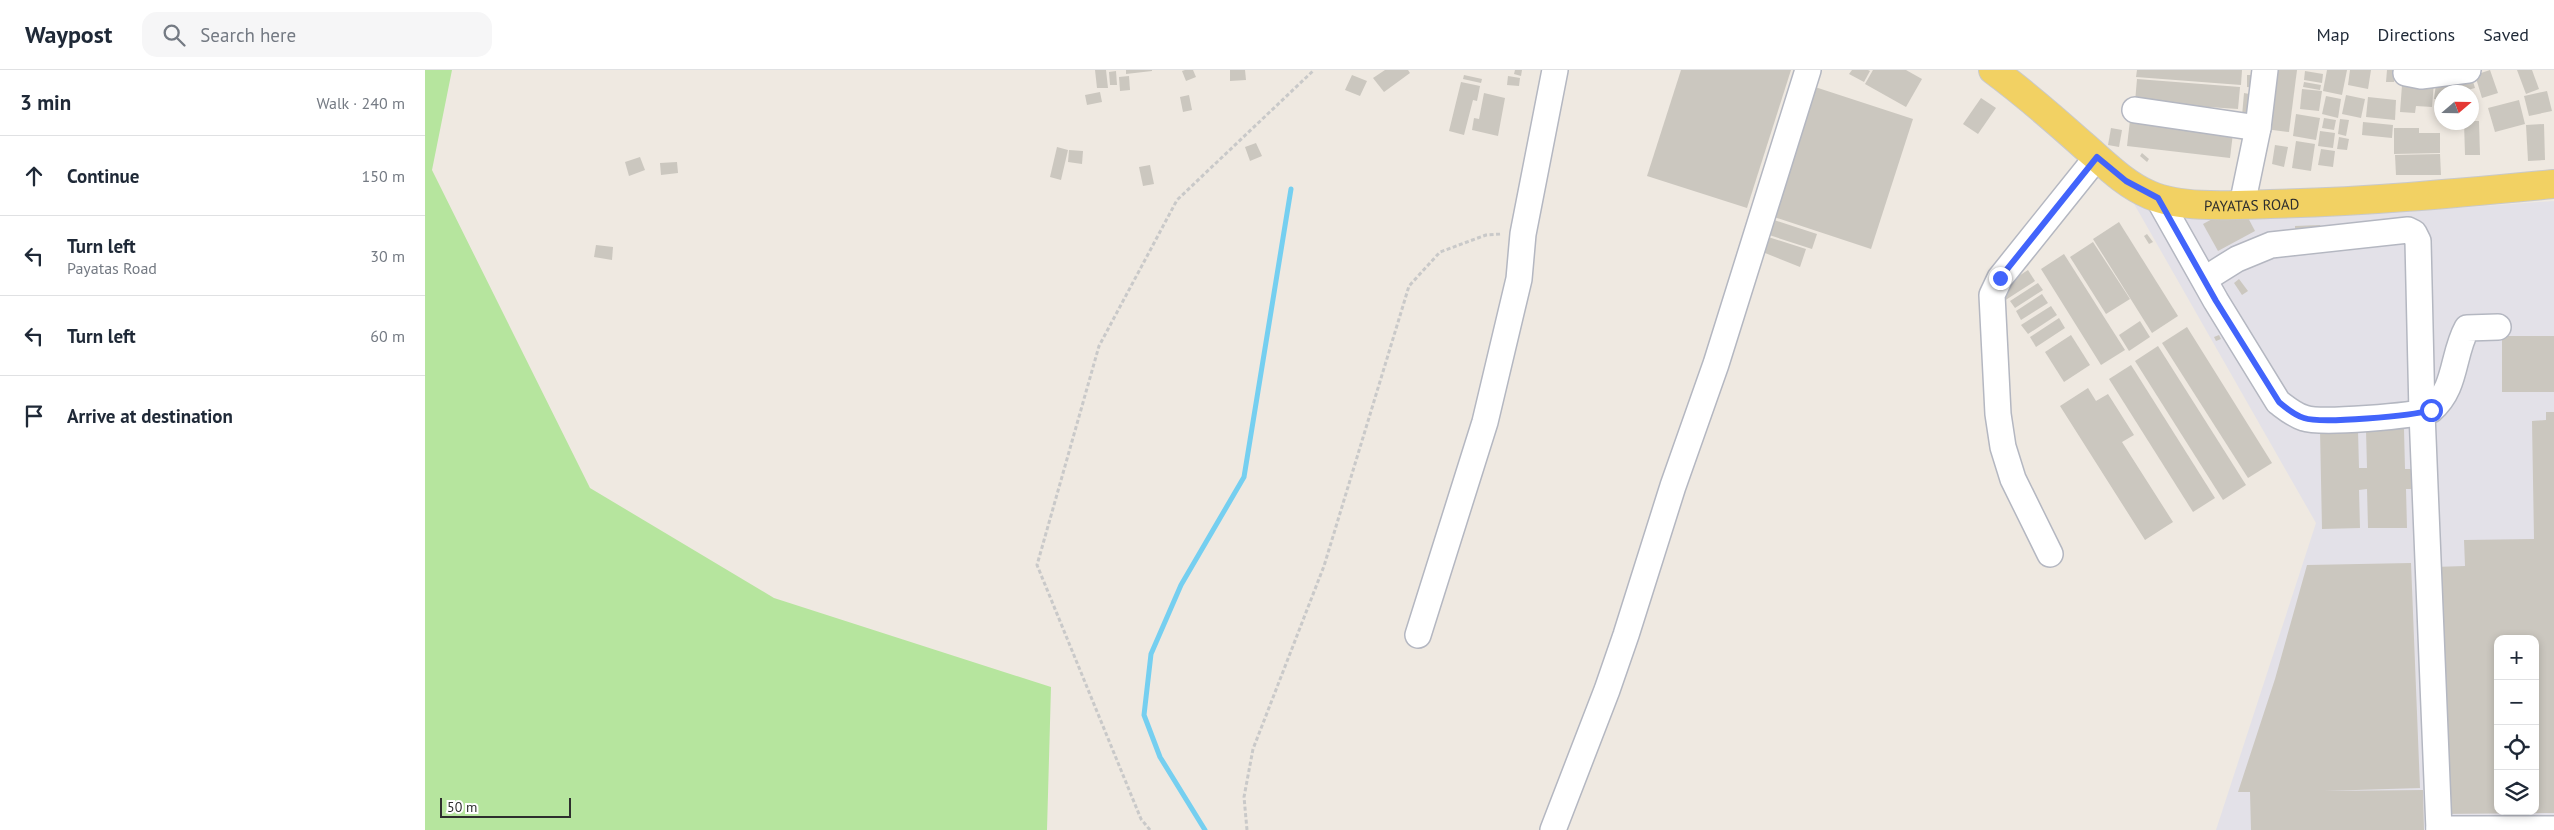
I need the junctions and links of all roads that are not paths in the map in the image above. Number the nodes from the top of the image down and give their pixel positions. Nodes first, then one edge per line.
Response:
1 (1555, 70) edge
2 (1808, 70) edge
3 (1993, 70) edge
4 (2265, 70) edge
5 (2468, 70) edge
6 (2406, 73) dead end
7 (2135, 110) dead end
8 (2258, 128) junction
9 (2097, 157) junction
10 (2554, 184) edge
11 (2158, 198) junction
12 (2242, 205) junction
13 (2205, 279) junction
14 (2498, 327) dead end
15 (2422, 413) junction
16 (2050, 554) dead end
17 (1418, 636) dead end
18 (2554, 829) edge
19 (1553, 830) edge
20 (2439, 830) edge

1 - 17 street
2 - 19 street
3 - 9 main road, PAYATAS ROAD
4 - 8 street
5 - 6 street
7 - 8 street
8 - 12 street
9 - 11 main road, PAYATAS ROAD
9 - 16 street
10 - 12 main road, PAYATAS ROAD
11 - 12 main road, PAYATAS ROAD
11 - 13 street
13 - 15 street
13 - 15 street
14 - 15 street
15 - 20 street
18 - 20 street

